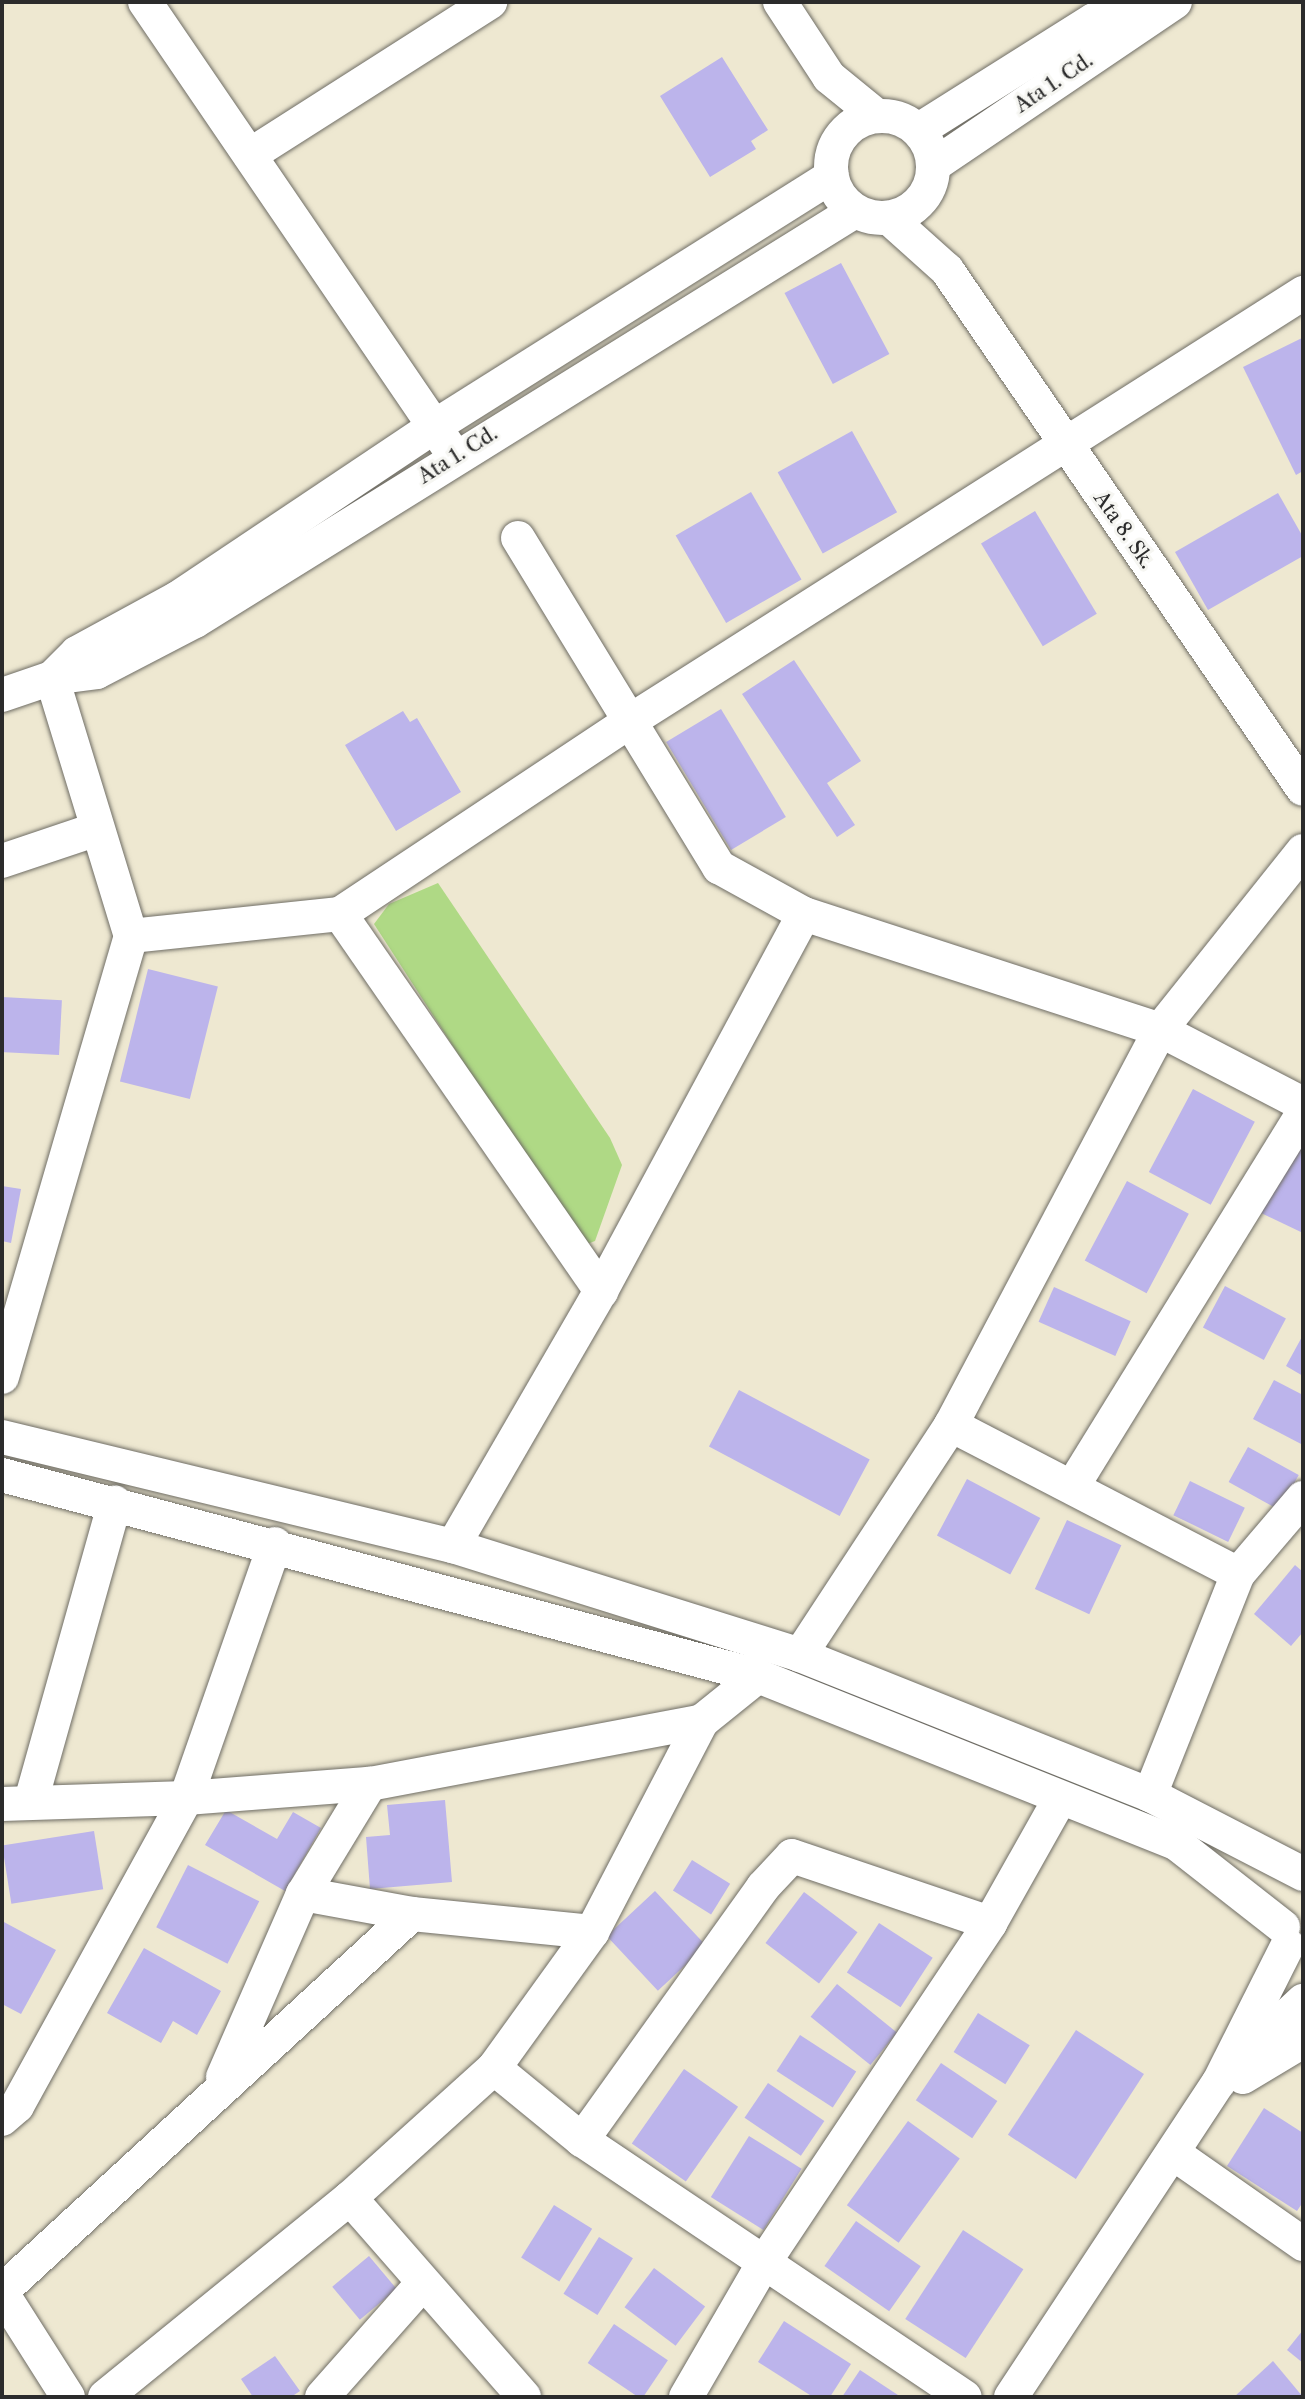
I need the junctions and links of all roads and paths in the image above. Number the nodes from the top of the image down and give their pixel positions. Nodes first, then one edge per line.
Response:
1 (145, 2) edge
2 (490, 2) edge
3 (780, 2) edge
4 (1146, 2) edge
5 (1175, 2) edge
6 (829, 77) junction
7 (877, 116) junction
8 (919, 130) junction
9 (842, 134) junction
10 (250, 155) junction
11 (832, 176) junction
12 (929, 181) junction
13 (855, 211) junction
14 (889, 218) junction
15 (947, 270) junction
16 (1303, 293) edge
17 (435, 426) junction
18 (1064, 444) junction
19 (455, 456) junction
20 (518, 538) dead end
21 (52, 678) junction
22 (2, 695) edge
23 (630, 721) junction
24 (1303, 789) edge
25 (97, 829) junction
26 (1303, 851) edge
27 (2, 861) edge
28 (340, 914) junction
29 (804, 914) junction
30 (131, 936) junction
31 (1160, 1030) junction
32 (1303, 1104) edge
33 (1303, 1113) edge
34 (601, 1291) junction
35 (13, 1302) edge
36 (2, 1377) edge
37 (951, 1425) junction
38 (2, 1437) edge
39 (2, 1475) edge
40 (1074, 1484) junction
41 (1303, 1498) edge
42 (115, 1503) junction
43 (275, 1544) junction
44 (453, 1546) junction
45 (1238, 1574) junction
46 (800, 1655) junction
47 (758, 1676) junction
48 (702, 1721) junction
49 (370, 1784) junction
50 (1150, 1795) junction
51 (186, 1798) junction
52 (1060, 1799) junction
53 (16, 1802) edge
54 (1303, 1874) edge
55 (1303, 1884) edge
56 (303, 1894) junction
57 (412, 1914) junction
58 (990, 1923) junction
59 (592, 1932) junction
60 (1291, 1945) edge
61 (1303, 2001) edge
62 (1303, 2041) edge
63 (494, 2068) junction
64 (218, 2088) junction
65 (1214, 2091) junction
66 (2, 2119) edge
67 (582, 2140) junction
68 (1173, 2153) junction
69 (350, 2198) junction
70 (1303, 2244) edge
71 (763, 2264) junction
72 (422, 2284) junction
73 (2, 2292) edge
74 (68, 2397) edge
75 (105, 2397) edge
76 (322, 2397) edge
77 (524, 2397) edge
78 (686, 2397) edge
79 (965, 2397) edge
80 (1011, 2397) edge

1 - 10 street
2 - 10 street
3 - 6 street
4 - 8 street, Ata 1. Cd.
5 - 12 street, Ata 1. Cd.
6 - 7 street
6 - 9 street
7 - 8 street
7 - 9 street
8 - 12 street
9 - 11 street
10 - 17 street
11 - 13 street
11 - 17 street, Ata 1. Cd.
12 - 14 street
12 - 15 street
13 - 14 street
13 - 19 street, Ata 1. Cd.
14 - 15 street
15 - 18 street, Ata 8. Sk.
16 - 18 street
17 - 19 street
17 - 21 street, Ata 1. Cd.
18 - 23 street
18 - 24 street, Ata 8. Sk.
19 - 21 street, Ata 1. Cd.
20 - 23 street
21 - 22 street, Ata 1. Cd.
21 - 25 street
23 - 28 street
23 - 29 street
25 - 27 street
25 - 30 street
26 - 31 street
28 - 30 street
28 - 34 street
29 - 31 street
29 - 34 street
30 - 35 street
31 - 32 street
31 - 37 street
33 - 40 street
34 - 44 street
35 - 36 street
37 - 40 street
37 - 46 street
38 - 44 street
39 - 42 street
40 - 45 street
41 - 45 street
42 - 43 street
42 - 53 street
43 - 47 street
43 - 51 street
44 - 46 street
45 - 50 street
46 - 50 street
47 - 48 street
47 - 52 street
48 - 49 street
48 - 59 street
49 - 51 street
49 - 56 street
50 - 54 street
51 - 53 street
51 - 66 street
52 - 58 street
52 - 60 street
55 - 60 street
56 - 57 street
56 - 64 street
57 - 59 street
57 - 64 street
58 - 67 street
58 - 71 street
59 - 63 street
60 - 65 street
61 - 65 street
62 - 65 street
63 - 67 street
63 - 69 street
64 - 73 street
65 - 68 street
67 - 71 street
68 - 70 street
68 - 80 street
69 - 72 street
69 - 75 street
71 - 78 street
71 - 79 street
72 - 76 street
72 - 77 street
73 - 74 street

